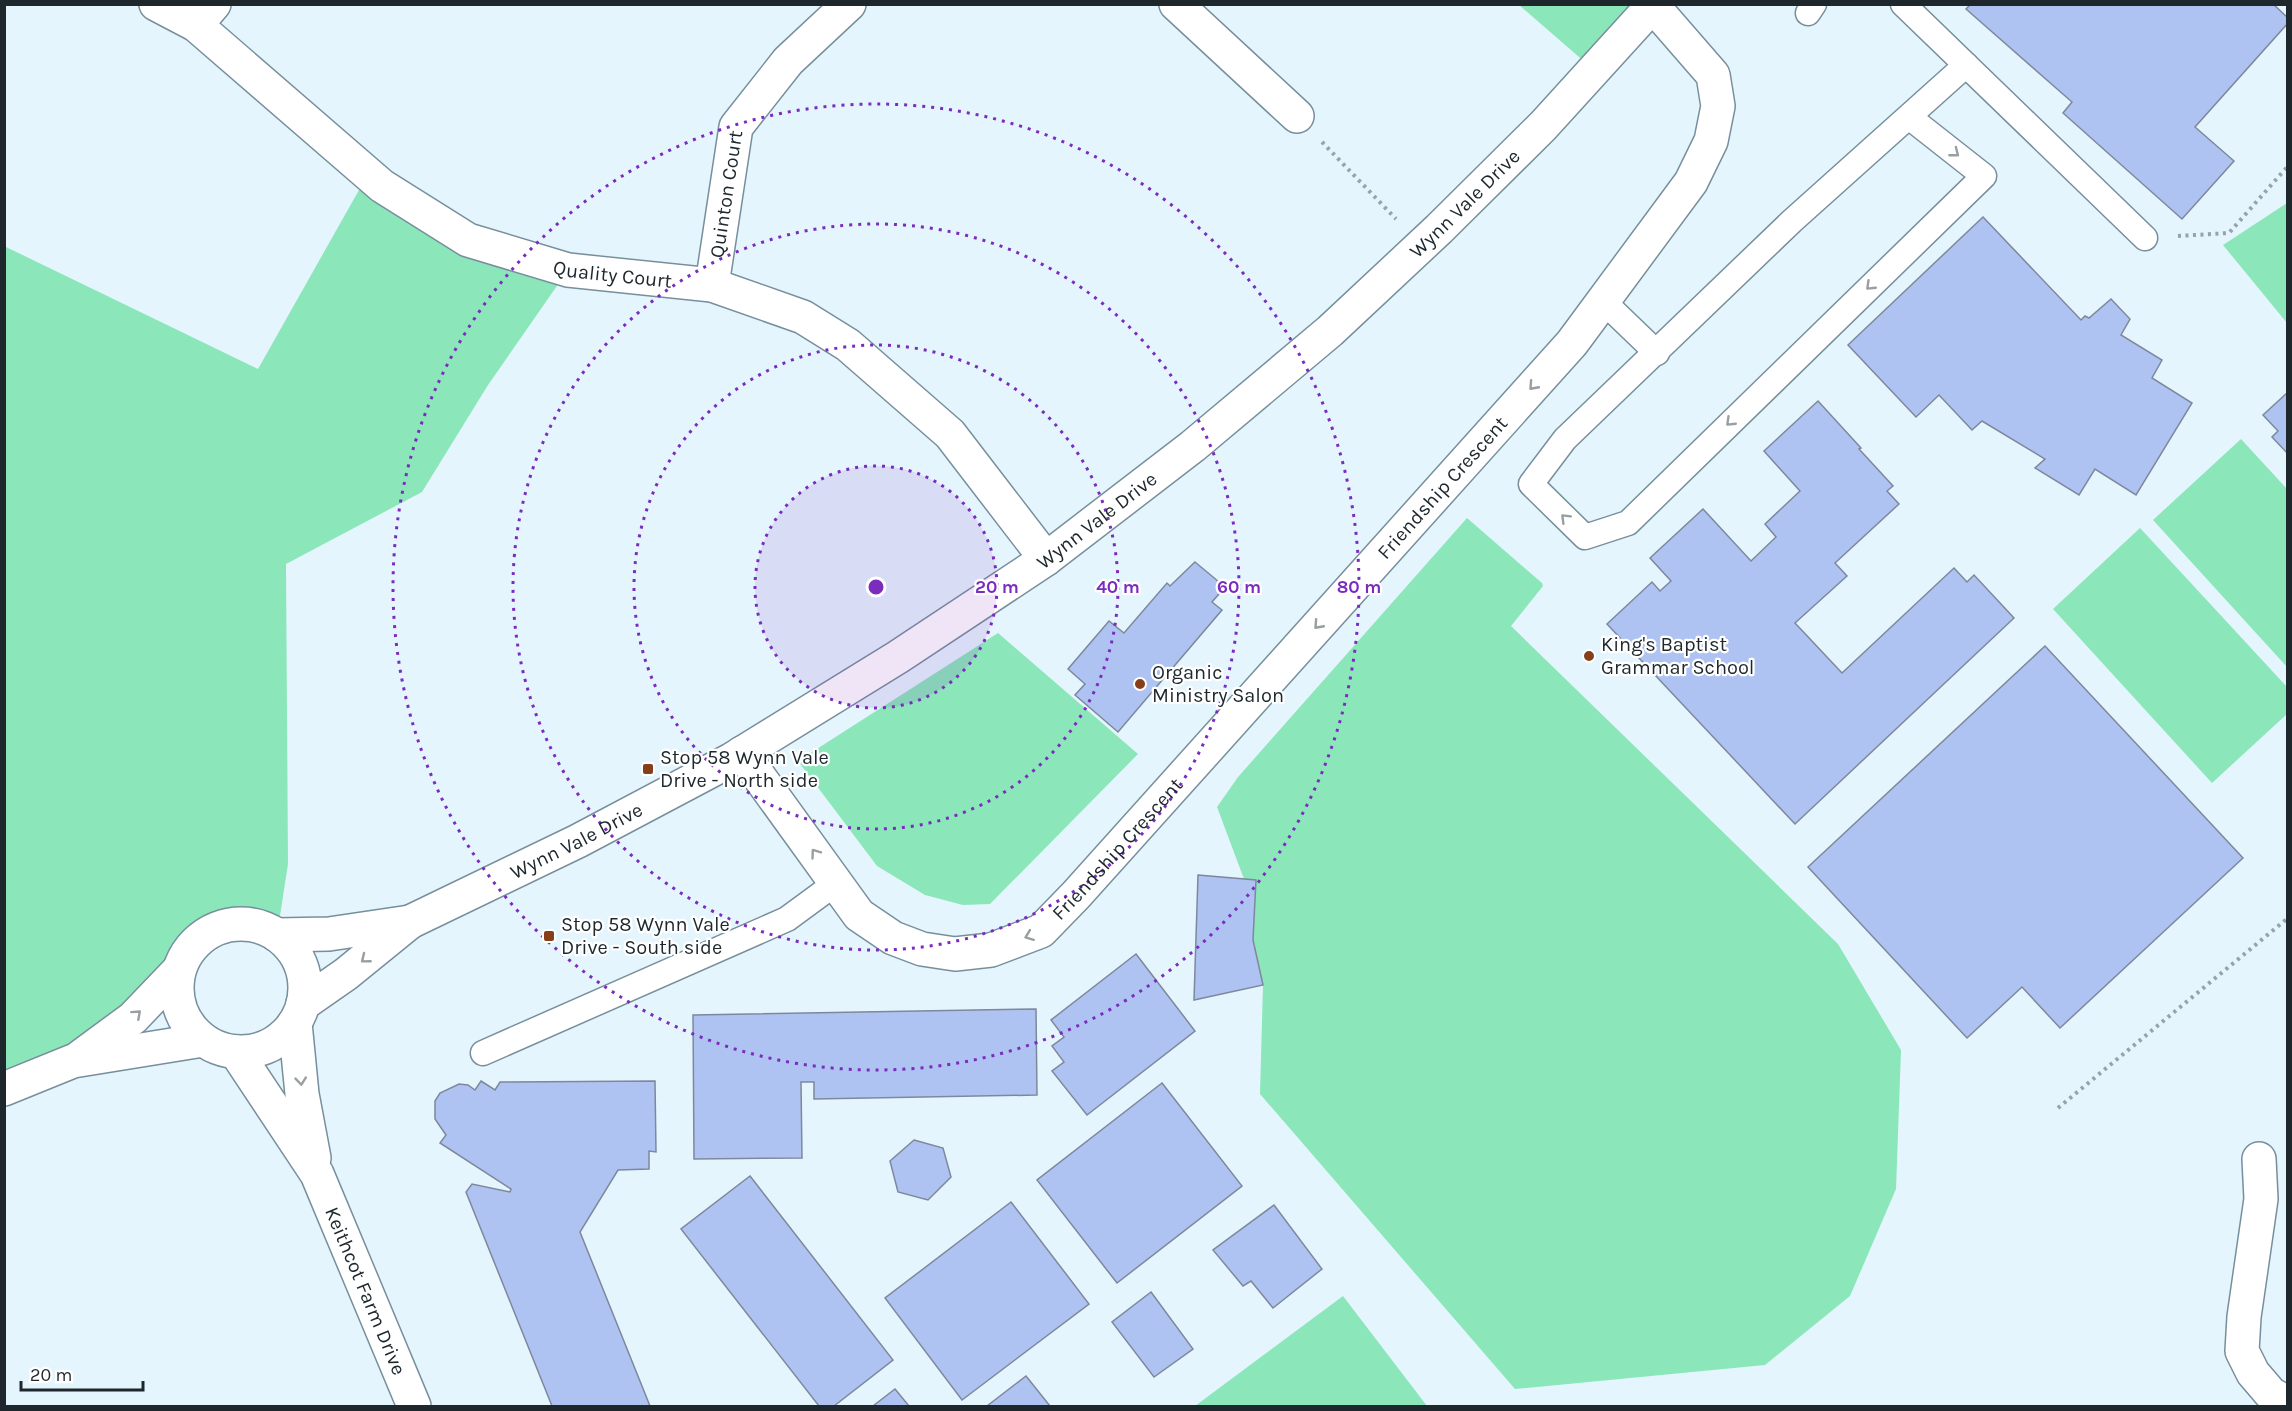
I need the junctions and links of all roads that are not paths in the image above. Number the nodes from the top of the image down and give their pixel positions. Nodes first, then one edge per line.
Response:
1 (156, 4) edge
2 (849, 4) edge
3 (1176, 4) edge
4 (1903, 4) edge
5 (1654, 5) edge
6 (205, 15) edge
7 (1966, 65) junction
8 (1298, 116) road end
9 (1909, 117) junction
10 (2145, 238) road end
11 (712, 285) junction
12 (1603, 301) junction
13 (1657, 352) junction
14 (1046, 559) junction
15 (742, 753) junction
16 (836, 883) junction
17 (410, 922) junction
18 (277, 935) junction
19 (179, 970) junction
20 (299, 1014) junction
21 (203, 1040) junction
22 (236, 1053) junction
23 (483, 1053) dead end
24 (73, 1061) junction
25 (4, 1089) edge
26 (2259, 1159) dead end
27 (317, 1174) junction
28 (2288, 1403) edge
29 (414, 1407) edge

1 - 6 street, Quality Court
2 - 11 street, Quinton Court
3 - 8 street
4 - 7 lane
5 - 12 street, Friendship Crescent
5 - 14 street, Wynn Vale Drive
6 - 11 street, Quality Court
7 - 9 lane
7 - 10 lane
9 - 13 lane
9 -> 13 lane
11 - 14 street, Quality Court
12 - 13 lane
12 -> 16 street, Friendship Crescent
14 - 15 street, Wynn Vale Drive
16 -> 15 street, Friendship Crescent
15 - 17 street, Wynn Vale Drive
16 - 23 lane
17 - 18 street, Wynn Vale Drive
17 -> 20 street, Wynn Vale Drive
18 - 19 street
18 - 20 street
19 - 21 street
24 -> 19 street
20 - 22 street
20 -> 27 street, Keithcot Farm Drive
21 - 22 street
21 - 24 street
22 - 27 street, Keithcot Farm Drive
24 - 25 street
26 - 28 street
27 - 29 street, Keithcot Farm Drive

